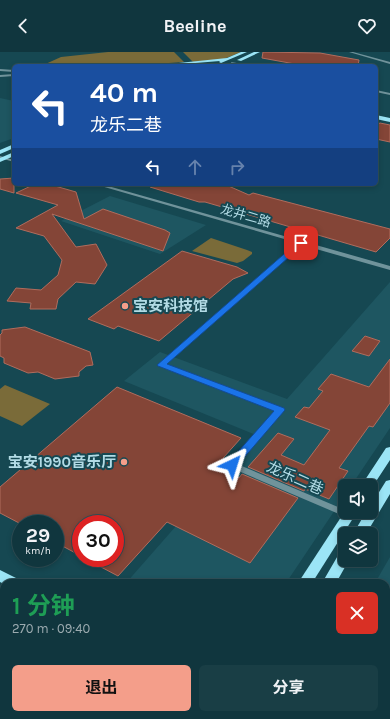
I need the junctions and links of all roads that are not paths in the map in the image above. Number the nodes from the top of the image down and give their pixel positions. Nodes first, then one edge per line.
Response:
1 (245, 52) edge
2 (258, 52) edge
3 (350, 52) edge
4 (227, 60) junction
5 (232, 63) joint
6 (390, 63) edge
7 (171, 64) edge
8 (215, 64) edge
9 (237, 64) edge
10 (0, 70) edge
11 (12, 71) edge
12 (12, 75) edge
13 (0, 76) edge
14 (378, 91) edge
15 (390, 94) edge
16 (378, 117) edge
17 (390, 120) edge
18 (12, 147) edge
19 (0, 152) edge
20 (12, 155) edge
21 (2, 159) edge
22 (12, 161) edge
23 (103, 186) edge
24 (301, 243) junction
25 (390, 268) edge
26 (390, 451) edge
27 (372, 479) edge
28 (390, 484) edge
29 (338, 509) edge
30 (347, 519) edge
31 (363, 527) edge
32 (338, 567) edge
33 (308, 579) edge
34 (331, 579) edge

1 - 4 main road
2 - 5 main road
3 - 6 street
4 - 7 main road
4 - 8 main road
5 - 9 street
10 - 11 street
12 - 13 street
14 - 15 street
16 - 17 main road
18 - 19 main road
20 - 21 main road
21 - 22 street
23 - 24 street, 龙井二路
24 - 25 street, 龙井二路
24 - 29 street, 龙乐二巷
26 - 27 main road
28 - 31 main road
30 - 33 main road
32 - 34 main road

